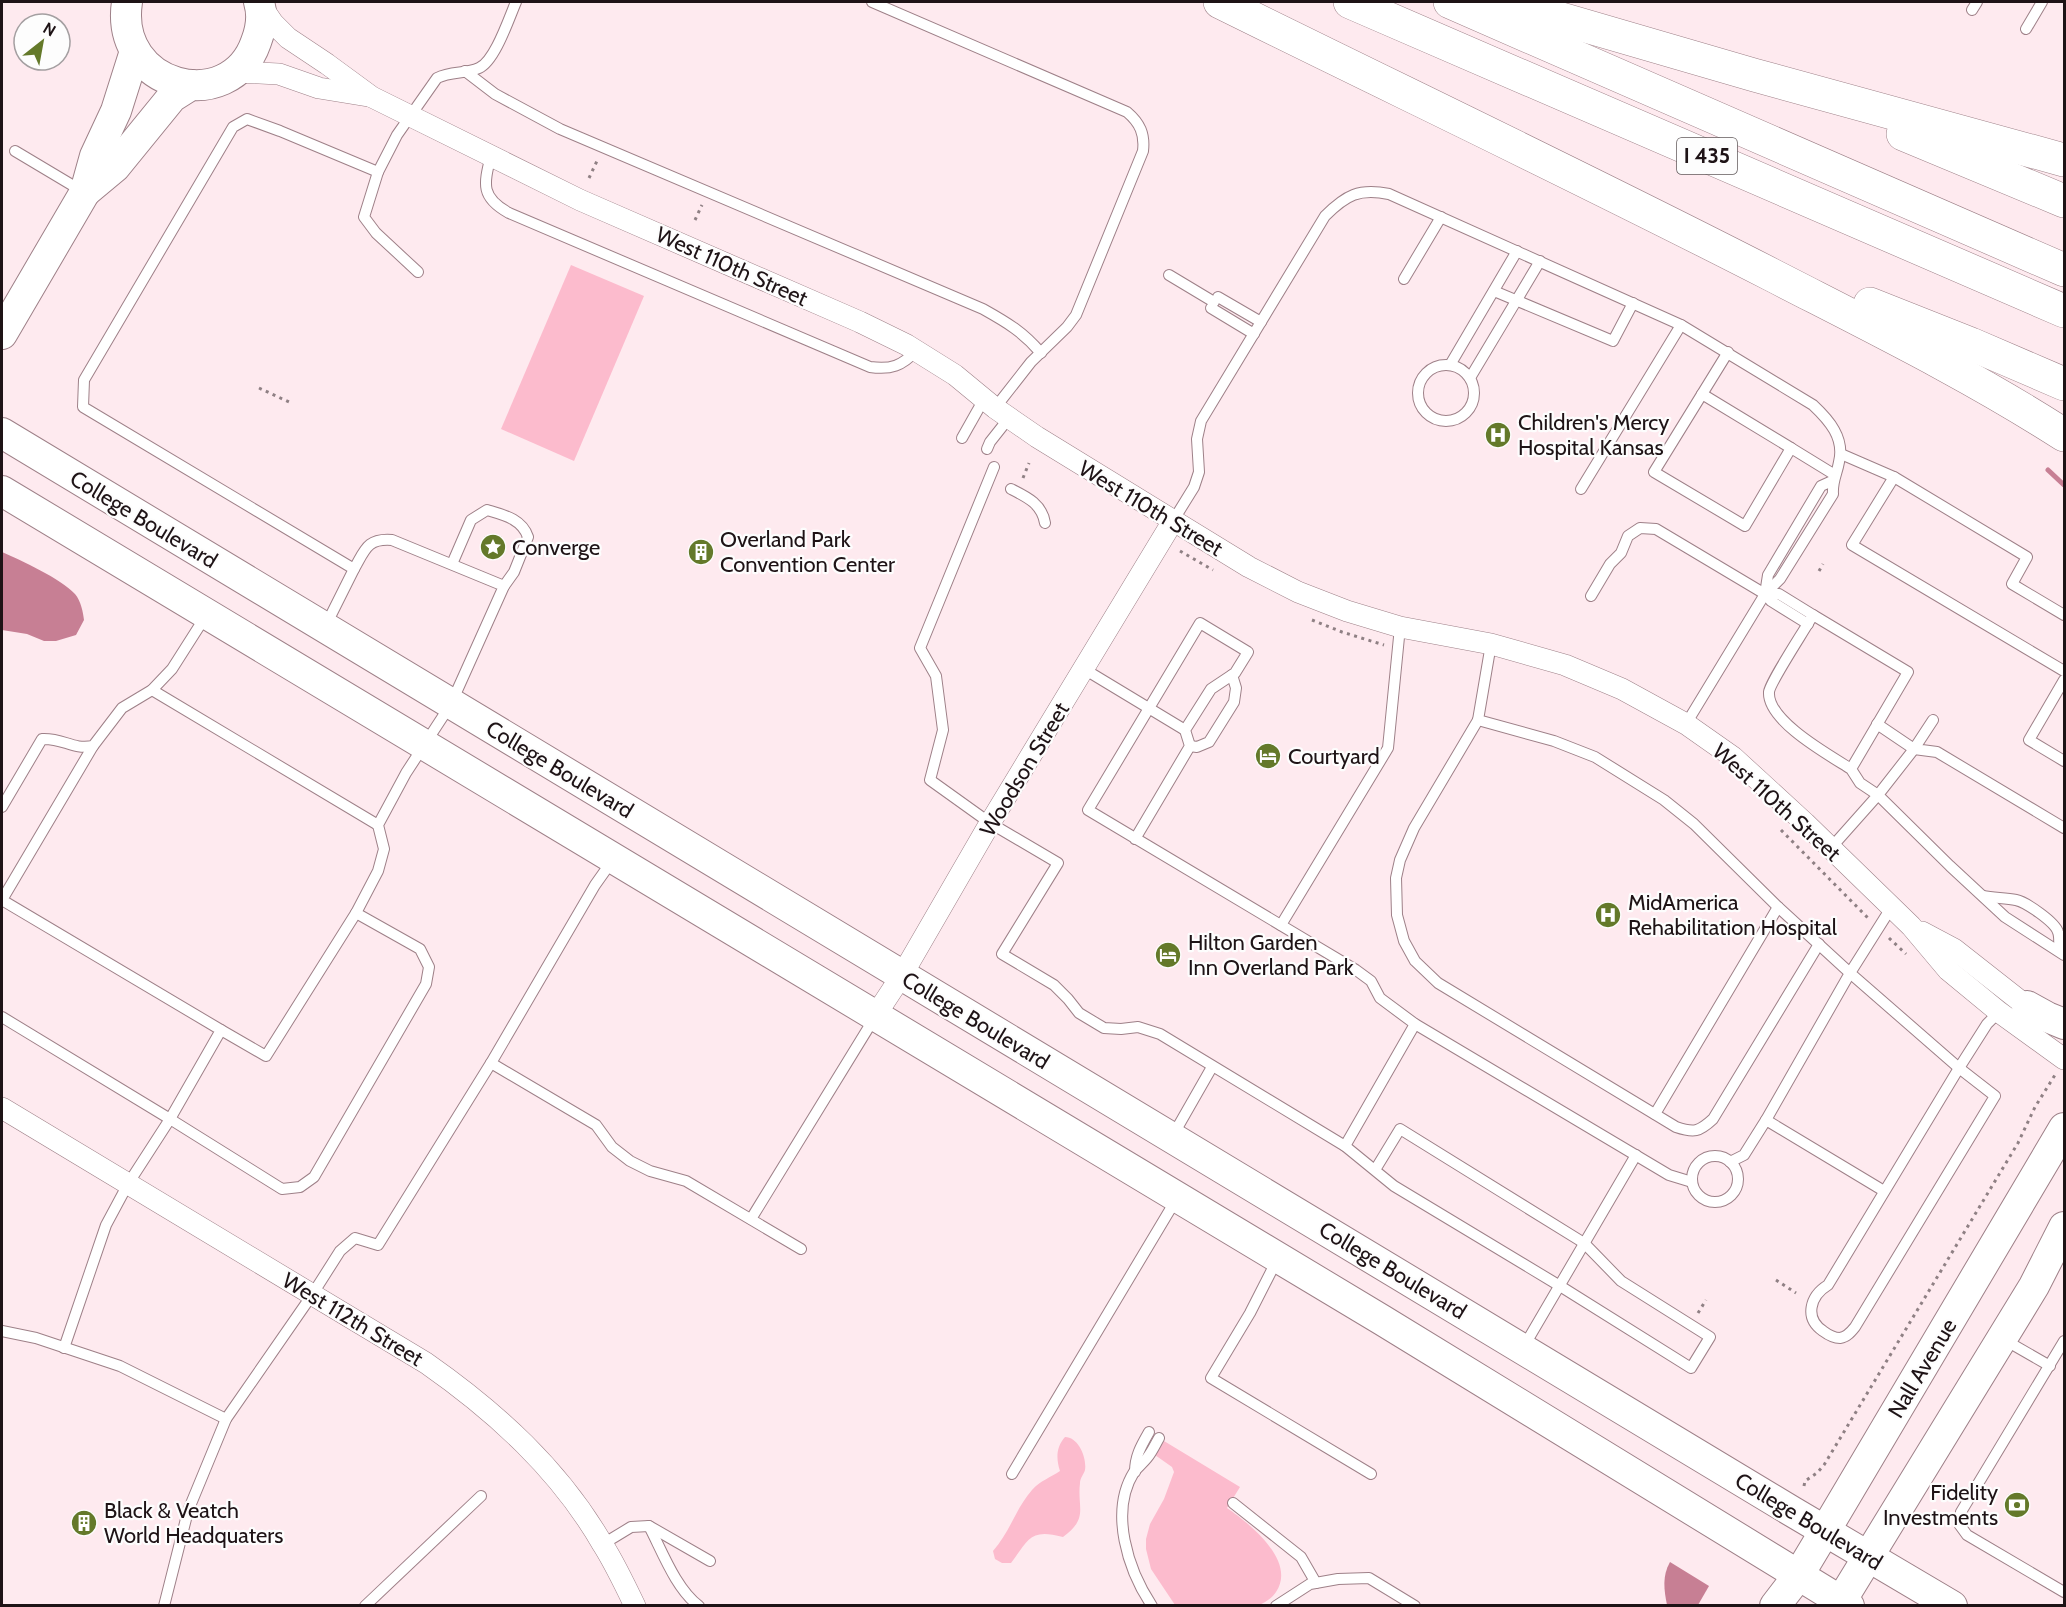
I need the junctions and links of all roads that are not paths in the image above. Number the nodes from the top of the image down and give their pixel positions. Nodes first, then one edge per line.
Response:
1 (516, 2) edge
2 (872, 2) edge
3 (1220, 2) edge
4 (1350, 2) edge
5 (1450, 2) edge
6 (1503, 2) edge
7 (2042, 2) edge
8 (259, 3) edge
9 (122, 7) edge
10 (2026, 29) dead end
11 (135, 51) junction
12 (465, 71) junction
13 (235, 72) junction
14 (1754, 75) junction
15 (191, 85) junction
16 (372, 97) junction
17 (412, 115) junction
18 (15, 151) dead end
19 (491, 155) junction
20 (2064, 160) edge
21 (378, 172) junction
22 (85, 192) junction
23 (2064, 201) edge
24 (1441, 217) junction
25 (1698, 237) junction
26 (1517, 251) junction
27 (1540, 261) junction
28 (2064, 270) edge
29 (418, 272) dead end
30 (1169, 275) dead end
31 (1404, 279) dead end
32 (1494, 291) junction
33 (1516, 301) junction
34 (1214, 302) junction
35 (1633, 303) junction
36 (2064, 312) edge
37 (1261, 322) junction
38 (1681, 325) junction
39 (2, 334) edge
40 (1254, 334) junction
41 (917, 350) junction
42 (1728, 352) junction
43 (1041, 353) junction
44 (1450, 365) junction
45 (1470, 378) junction
46 (2064, 384) edge
47 (1702, 394) junction
48 (996, 408) junction
49 (2, 433) edge
50 (2064, 435) edge
51 (962, 438) dead end
52 (1791, 448) junction
53 (987, 449) dead end
54 (1841, 453) junction
55 (994, 467) road end
56 (1894, 477) junction
57 (1834, 478) junction
58 (1011, 489) dead end
59 (1581, 489) dead end
60 (2, 491) edge
61 (1173, 522) junction
62 (1045, 523) dead end
63 (452, 564) junction
64 (354, 569) junction
65 (504, 586) junction
66 (1765, 594) junction
67 (1591, 596) dead end
68 (207, 614) junction
69 (2064, 615) edge
70 (1811, 620) junction
71 (1400, 627) junction
72 (324, 628) junction
73 (1491, 644) junction
74 (1084, 669) junction
75 (2064, 671) edge
76 (1233, 675) junction
77 (2064, 680) edge
78 (152, 690) junction
79 (451, 704) junction
80 (1148, 708) junction
81 (1478, 720) junction
82 (1933, 720) dead end
83 (1686, 723) junction
84 (1877, 724) junction
85 (1185, 730) junction
86 (93, 746) junction
87 (424, 746) junction
88 (1191, 746) junction
89 (1914, 749) junction
90 (2064, 761) edge
91 (1851, 769) junction
92 (1878, 795) junction
93 (2, 807) edge
94 (990, 823) junction
95 (378, 825) junction
96 (2064, 828) edge
97 (1135, 839) junction
98 (1830, 849) junction
99 (614, 859) junction
100 (1982, 896) junction
101 (2, 901) edge
102 (1778, 907) junction
103 (1892, 908) junction
104 (356, 913) junction
105 (1281, 925) junction
106 (1911, 926) junction
107 (1819, 944) junction
108 (2062, 953) edge
109 (1850, 973) junction
110 (902, 975) junction
111 (2013, 1009) junction
112 (875, 1016) junction
113 (2, 1017) edge
114 (1415, 1024) junction
115 (2064, 1024) edge
116 (221, 1030) junction
117 (2064, 1035) edge
118 (491, 1063) junction
119 (1212, 1067) junction
120 (2061, 1067) edge
121 (1959, 1068) junction
122 (2, 1108) edge
123 (1655, 1114) junction
124 (170, 1119) junction
125 (1766, 1120) junction
126 (2064, 1128) edge
127 (1172, 1137) junction
128 (1345, 1146) junction
129 (1636, 1155) junction
130 (1730, 1162) junction
131 (1375, 1170) junction
132 (1692, 1182) junction
133 (128, 1184) junction
134 (1884, 1191) junction
135 (1178, 1198) junction
136 (751, 1219) junction
137 (2064, 1227) edge
138 (1584, 1243) junction
139 (801, 1249) dead end
140 (1278, 1258) junction
141 (1560, 1286) junction
142 (312, 1295) junction
143 (2, 1331) edge
144 (2002, 1339) junction
145 (2064, 1341) edge
146 (64, 1348) junction
147 (1523, 1348) junction
148 (2049, 1366) junction
149 (226, 1419) junction
150 (1149, 1432) dead end
151 (1159, 1438) dead end
152 (1134, 1472) junction
153 (1012, 1474) dead end
154 (1371, 1474) dead end
155 (481, 1496) dead end
156 (1233, 1503) dead end
157 (649, 1526) junction
158 (1825, 1531) junction
159 (603, 1544) junction
160 (1869, 1557) junction
161 (710, 1561) dead end
162 (1798, 1576) junction
163 (1316, 1583) junction
164 (2064, 1592) edge
165 (1843, 1604) edge
166 (164, 1605) edge
167 (365, 1605) edge
168 (635, 1605) edge
169 (699, 1605) edge
170 (1152, 1605) edge
171 (1276, 1605) edge
172 (1415, 1605) edge
173 (1775, 1605) edge
174 (1952, 1605) edge

1 - 12 lane
2 - 43 lane
3 - 25 highway
4 - 36 highway, I 435
5 - 28 highway, I 435
6 - 14 highway
7 - 10 lane
8 - 13 main road
8 - 16 street, West 110th Street
9 - 11 main road
11 - 15 main road
11 - 22 main road
12 - 17 lane
12 - 43 lane
13 - 15 main road
13 - 16 street, West 110th Street
14 - 20 highway
14 - 23 highway
15 - 22 main road
16 - 17 street, West 110th Street
17 - 19 street, West 110th Street
17 - 21 lane
18 - 22 lane
19 - 41 street, West 110th Street
19 - 41 lane
21 - 29 lane
21 - 64 lane
22 - 39 main road
24 - 26 lane
24 - 31 lane
24 - 37 lane
25 - 46 highway
25 - 50 highway
26 - 27 lane
26 - 32 lane
27 - 33 lane
27 - 35 lane
30 - 34 lane
32 - 33 lane
32 - 44 lane
33 - 35 lane
33 - 45 lane
34 - 37 lane
34 - 40 lane
35 - 38 lane
37 - 40 lane
38 - 42 lane
38 - 59 lane
40 - 61 lane
41 - 48 street, West 110th Street
42 - 47 lane
42 - 54 lane
43 - 48 lane
44 - 45 lane
44 - 45 lane
47 - 52 lane
47 - 52 lane
48 - 51 lane
48 - 53 lane
48 - 61 street, West 110th Street
49 - 72 main road, College Boulevard
52 - 57 lane
54 - 56 lane
54 - 57 lane
55 - 94 lane
56 - 69 lane
56 - 75 lane
57 - 66 lane
58 - 62 lane
60 - 68 main road
61 - 71 street, West 110th Street
61 - 74 street, Woodson Street
63 - 64 lane
63 - 65 lane
63 - 65 lane
64 - 72 lane
65 - 79 lane
66 - 67 lane
66 - 70 lane
66 - 83 lane
68 - 78 lane
68 - 87 main road
70 - 84 lane
70 - 91 lane
71 - 73 street, West 110th Street
71 - 105 lane
72 - 79 main road, College Boulevard
73 - 81 lane
73 - 83 street, West 110th Street
74 - 80 lane
74 - 94 street, Woodson Street
76 - 80 lane
76 - 85 lane
76 - 88 lane
77 - 90 lane
78 - 86 lane
78 - 95 lane
79 - 87 lane
79 - 110 main road, College Boulevard
80 - 85 lane
80 - 97 lane
81 - 102 lane
81 - 123 lane
82 - 89 lane
83 - 98 street, West 110th Street
84 - 89 lane
84 - 91 lane
85 - 88 lane
86 - 93 lane
86 - 101 lane
87 - 95 lane
87 - 99 main road
88 - 97 lane
89 - 92 lane
89 - 96 lane
91 - 92 lane
92 - 98 lane
92 - 100 lane
94 - 110 street, Woodson Street
94 - 119 lane
95 - 104 lane
97 - 105 lane
98 - 103 street, West 110th Street
99 - 112 main road
99 - 118 lane
100 - 108 lane
100 - 108 lane
101 - 116 lane
102 - 107 lane
102 - 123 lane
103 - 106 street, West 110th Street
103 - 109 lane
104 - 116 lane
104 - 124 lane
105 - 114 lane
106 - 111 street, West 110th Street
106 - 111 street, West 110th Street
107 - 109 lane
107 - 123 lane
109 - 121 lane
109 - 125 lane
110 - 112 street, Woodson Street
110 - 127 main road, College Boulevard
111 - 115 main road
111 - 117 street, West 110th Street
111 - 120 street, West 110th Street
111 - 121 lane
112 - 135 main road
112 - 136 lane
113 - 124 lane
114 - 128 lane
114 - 129 lane
116 - 124 lane
118 - 136 lane
118 - 142 lane
119 - 127 lane
119 - 128 lane
121 - 134 lane
121 - 134 lane
122 - 133 street, West 112th Street
124 - 133 lane
125 - 130 lane
125 - 134 lane
126 - 158 main road, Nall Avenue
127 - 147 main road, College Boulevard
128 - 131 lane
129 - 132 lane
129 - 138 lane
130 - 132 lane
130 - 132 lane
131 - 138 lane
131 - 141 lane
133 - 142 street, West 112th Street
133 - 146 lane
135 - 140 main road
135 - 153 lane
136 - 139 lane
137 - 144 main road
138 - 141 lane
138 - 141 lane
140 - 154 lane
140 - 162 main road
141 - 147 lane
142 - 149 lane
142 - 159 street, West 112th Street
143 - 146 lane
144 - 148 lane
144 - 160 main road
145 - 148 lane
146 - 149 lane
147 - 158 main road, College Boulevard
148 - 164 lane
149 - 166 lane
150 - 152 lane
151 - 152 lane
152 - 170 lane
155 - 167 lane
156 - 163 lane
157 - 159 lane
157 - 161 lane
157 - 169 lane
158 - 160 main road, College Boulevard
158 - 162 main road, Nall Avenue
159 - 168 street, West 112th Street
160 - 165 main road
160 - 174 main road, College Boulevard
162 - 165 main road
162 - 173 main road, Nall Avenue
163 - 171 lane
163 - 172 lane

